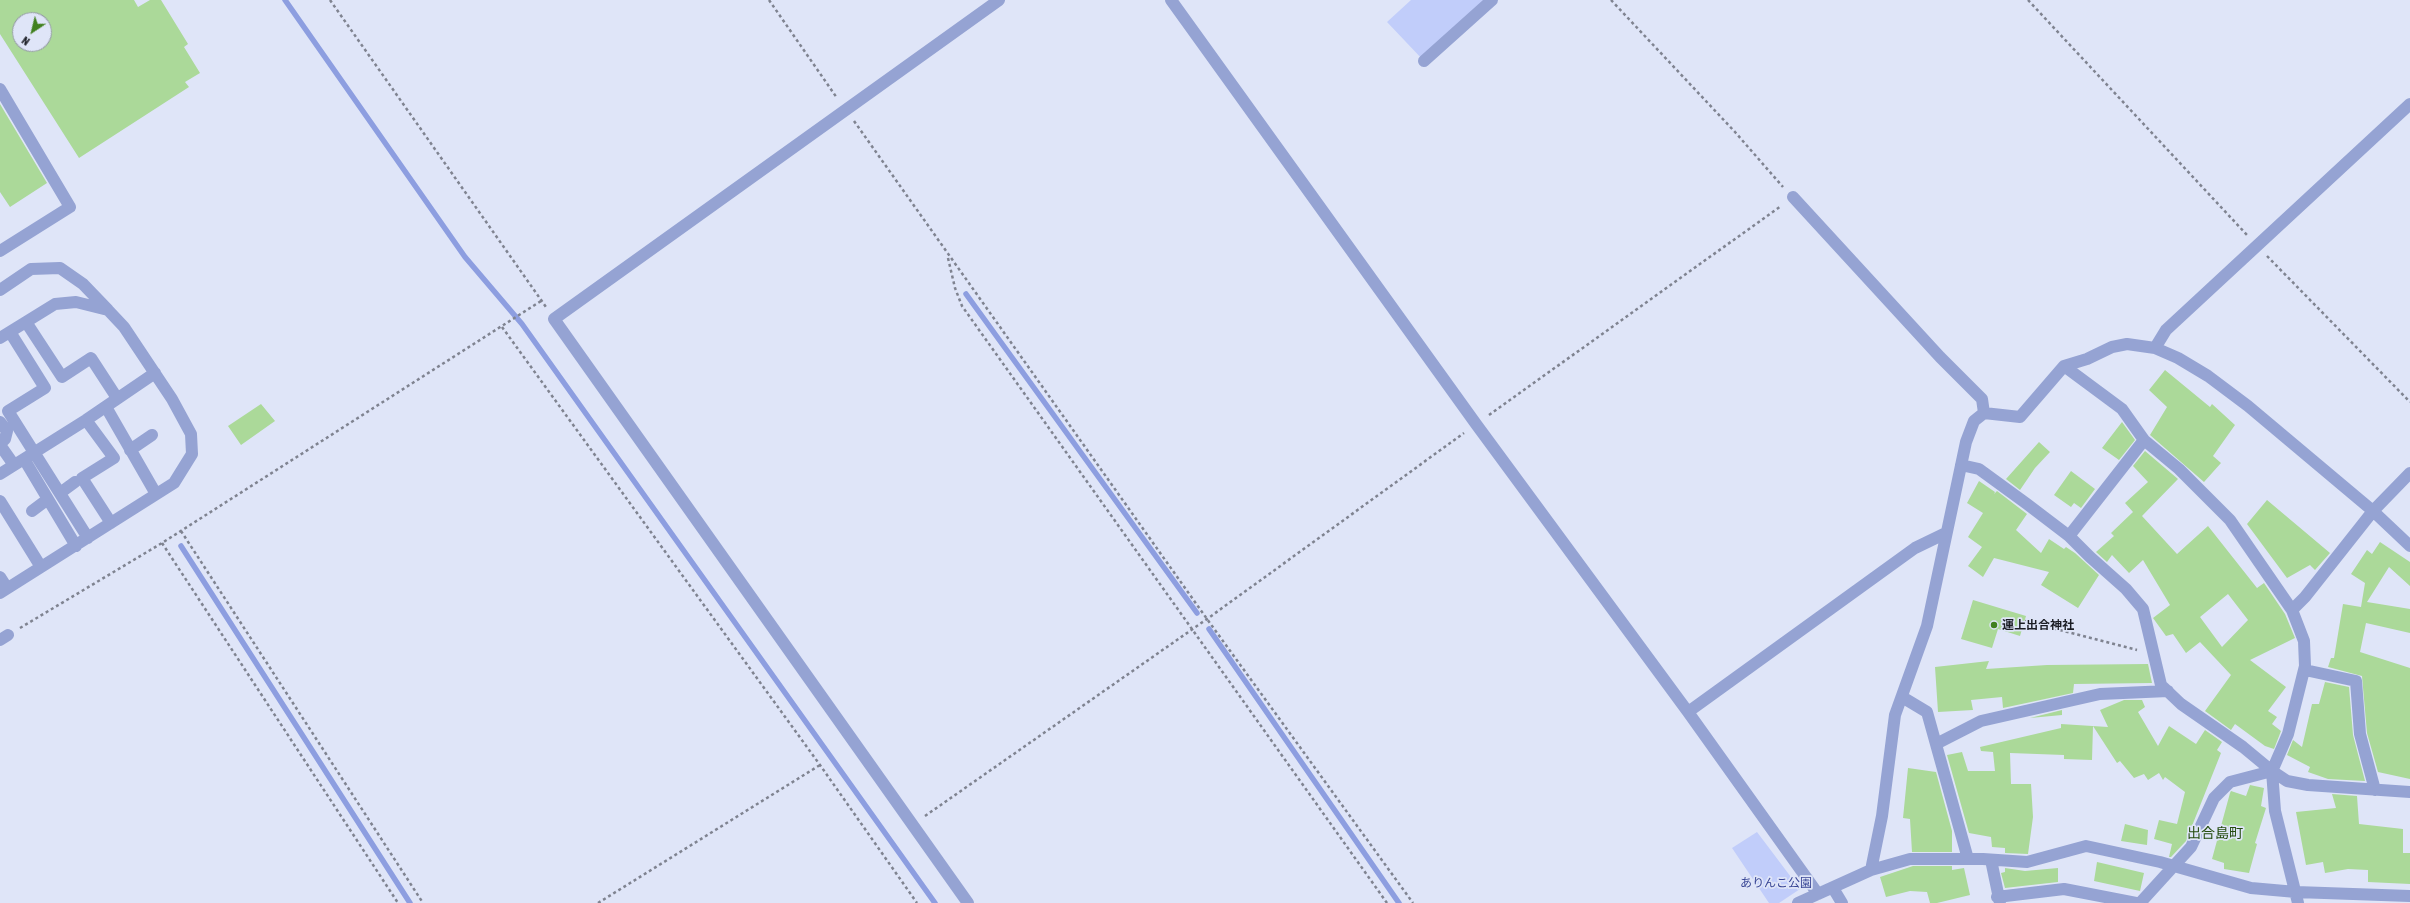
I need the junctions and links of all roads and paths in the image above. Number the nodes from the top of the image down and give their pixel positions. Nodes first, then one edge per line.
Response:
1 (330, 0) edge
2 (769, 0) edge
3 (999, 0) edge
4 (1171, 0) edge
5 (1492, 0) edge
6 (1611, 0) edge
7 (2028, 0) edge
8 (1424, 61) dead end
9 (0, 89) edge
10 (2410, 104) edge
11 (846, 110) junction
12 (1793, 197) junction
13 (2258, 246) junction
14 (0, 251) edge
15 (948, 255) junction
16 (0, 290) edge
17 (541, 301) junction
18 (108, 310) junction
19 (554, 319) junction
20 (26, 322) junction
21 (502, 327) junction
22 (5, 335) edge
23 (2155, 348) junction
24 (2064, 366) junction
25 (155, 373) junction
26 (117, 398) junction
27 (2410, 402) edge
28 (106, 406) junction
29 (1984, 413) junction
30 (86, 420) junction
31 (0, 422) edge
32 (1476, 424) junction
33 (152, 435) dead end
34 (2144, 440) junction
35 (0, 444) edge
36 (130, 450) junction
37 (35, 452) junction
38 (19, 462) junction
39 (1961, 465) junction
40 (2410, 473) edge
41 (0, 474) edge
42 (75, 482) dead end
43 (60, 493) junction
44 (156, 494) junction
45 (48, 499) junction
46 (0, 501) edge
47 (32, 511) dead end
48 (2373, 511) junction
49 (111, 524) junction
50 (181, 531) junction
51 (1946, 533) junction
52 (2069, 536) junction
53 (88, 538) junction
54 (162, 543) junction
55 (76, 546) junction
56 (2410, 546) edge
57 (41, 567) junction
58 (0, 577) edge
59 (4, 591) edge
60 (2292, 610) junction
61 (1207, 619) junction
62 (2025, 621) dead end
63 (1193, 629) junction
64 (4, 637) edge
65 (2154, 654) junction
66 (2305, 670) junction
67 (2168, 691) junction
68 (1902, 697) junction
69 (1688, 712) junction
70 (1936, 744) junction
71 (820, 765) junction
72 (2272, 771) junction
73 (2375, 790) junction
74 (2410, 792) edge
75 (913, 824) junction
76 (1968, 859) junction
77 (1991, 860) junction
78 (2174, 866) junction
79 (1871, 870) junction
80 (1833, 888) junction
81 (1818, 894) junction
82 (2410, 896) edge
83 (2297, 898) edge
84 (1998, 900) edge
85 (398, 903) edge
86 (422, 903) edge
87 (598, 903) edge
88 (917, 903) edge
89 (968, 903) edge
90 (1387, 903) edge
91 (1413, 903) edge
92 (1798, 903) edge
93 (1842, 903) edge
94 (2136, 903) edge
95 (2140, 903) edge

1 - 17 path
2 - 11 path
3 - 11 street
4 - 32 street
5 - 8 street
6 - 12 path
7 - 13 path
9 - 14 street
10 - 13 street
11 - 15 path
11 - 19 street
12 - 29 street
12 - 32 path
13 - 23 street
13 - 27 path
15 - 61 path
15 - 63 path
16 - 18 street
17 - 19 path
17 - 21 path
18 - 20 street
18 - 25 street
19 - 75 street
20 - 22 street
20 - 26 street
21 - 50 path
21 - 71 path
22 - 37 street
23 - 24 street
23 - 48 street
24 - 29 street
24 - 34 street
25 - 26 street
25 - 44 street
26 - 28 street
28 - 30 street
28 - 36 street
29 - 39 street
30 - 37 street
30 - 49 street
31 - 35 street
32 - 61 path
32 - 69 street
33 - 36 street
34 - 52 street
34 - 60 street
35 - 38 street
36 - 44 street
37 - 38 street
37 - 43 street
38 - 41 street
38 - 45 street
39 - 51 street
39 - 52 street
40 - 48 street
42 - 43 street
43 - 53 street
44 - 49 street
45 - 47 street
45 - 55 street
46 - 57 street
48 - 56 street
48 - 60 street
49 - 53 street
50 - 54 path
50 - 86 path
51 - 68 street
51 - 69 street
52 - 65 street
53 - 55 street
54 - 64 path
54 - 85 path
55 - 57 street
57 - 59 street
58 - 59 street
60 - 66 street
61 - 63 path
61 - 91 path
62 - 65 path
63 - 75 path
63 - 90 path
65 - 67 street
66 - 72 street
66 - 73 street
67 - 70 street
67 - 72 street
68 - 70 street
68 - 79 street
69 - 81 street
70 - 76 street
71 - 87 path
71 - 88 path
72 - 73 street
72 - 78 street
72 - 83 street
73 - 74 street
75 - 89 street
76 - 77 street
76 - 79 street
77 - 78 street
77 - 84 street
78 - 83 street
78 - 95 street
79 - 80 street
80 - 81 street
80 - 93 street
81 - 92 street
82 - 83 street
84 - 94 street

